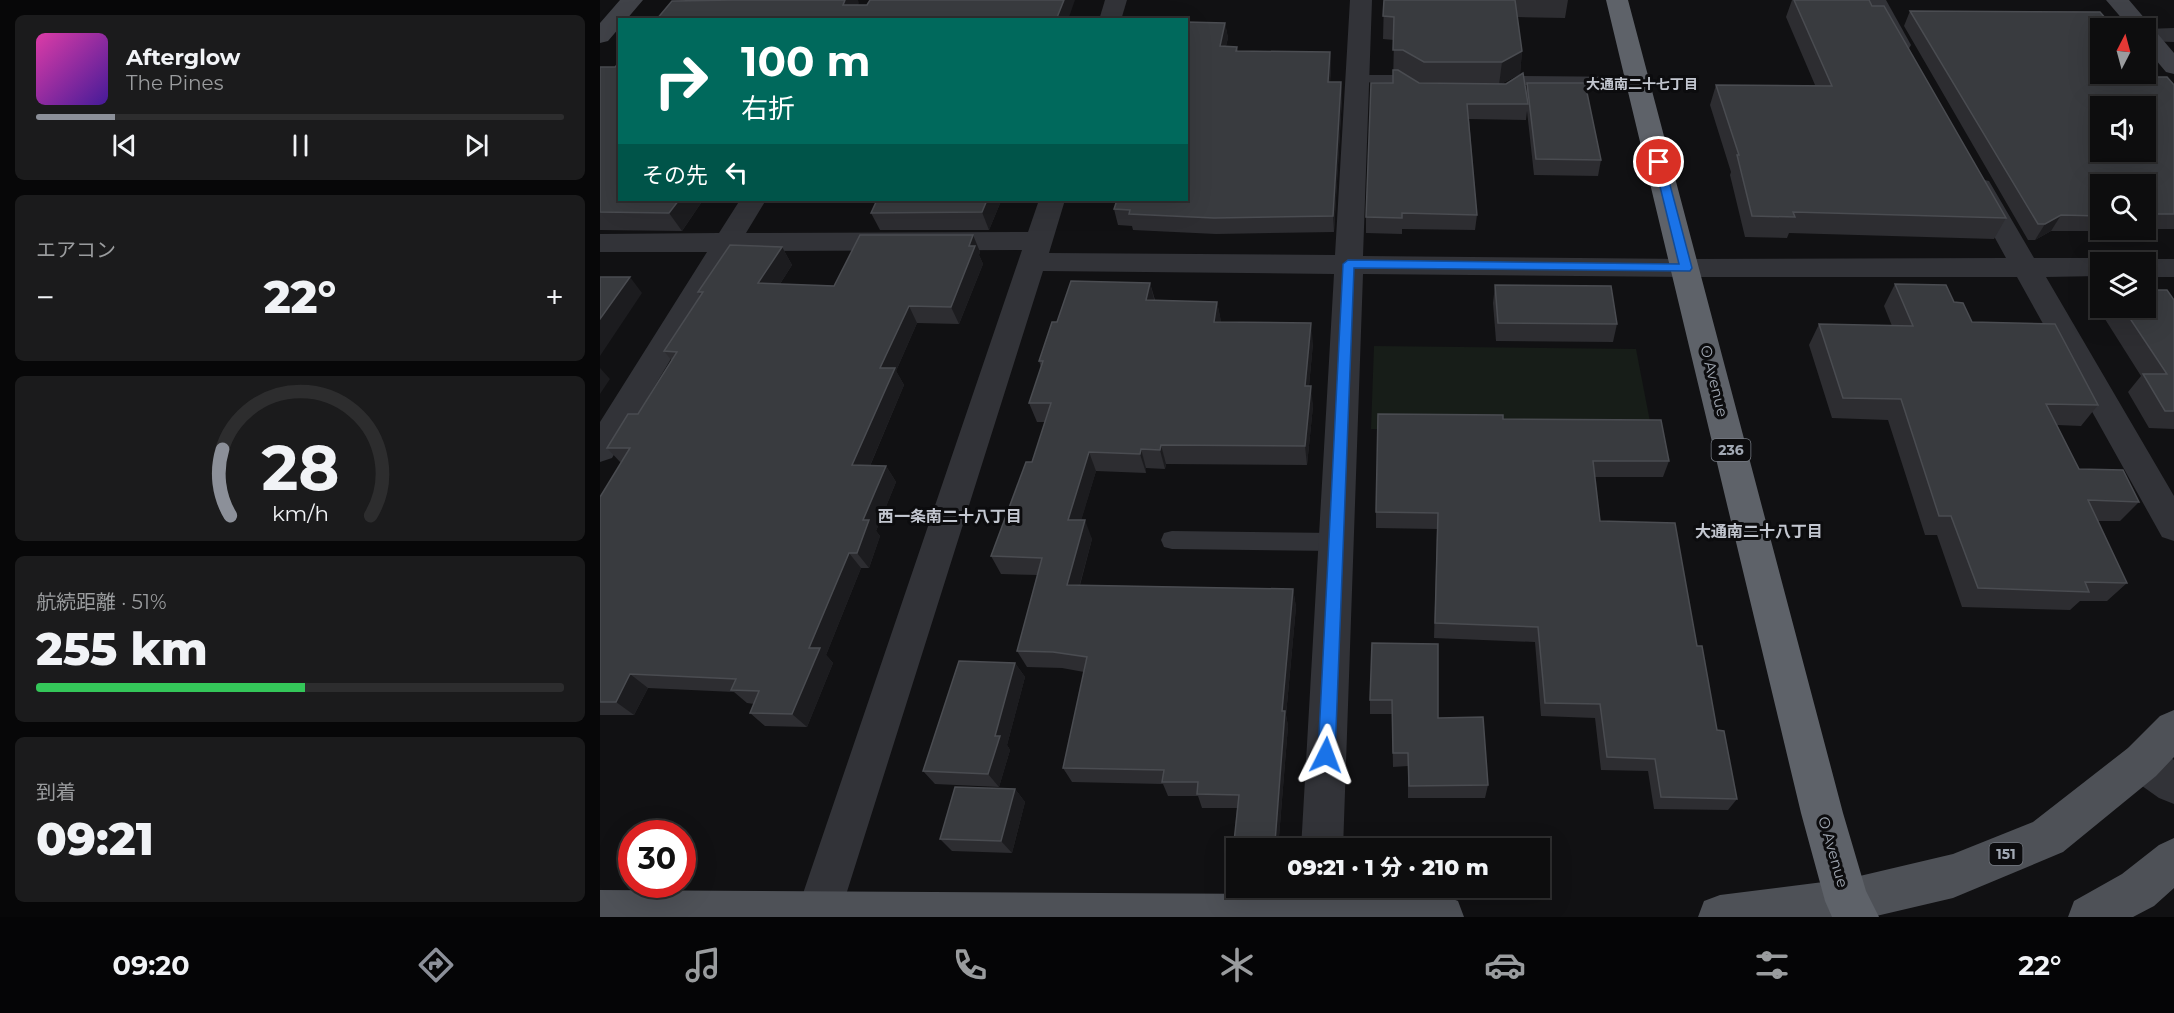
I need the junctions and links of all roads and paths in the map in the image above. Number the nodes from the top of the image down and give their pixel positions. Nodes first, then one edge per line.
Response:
1 (632, 0) edge
2 (1116, 0) edge
3 (1361, 0) edge
4 (1617, 0) edge
5 (1875, 0) edge
6 (2117, 0) edge
7 (1111, 18) edge
8 (2132, 18) edge
9 (2156, 33) edge
10 (2174, 35) edge
11 (600, 36) edge
12 (2156, 46) edge
13 (2174, 67) edge
14 (1915, 72) edge
15 (1358, 79) junction
16 (1638, 81) junction
17 (1430, 91) edge
18 (1482, 91) edge
19 (1967, 164) edge
20 (752, 201) edge
21 (1052, 201) edge
22 (600, 243) edge
23 (726, 243) junction
24 (1035, 252) junction
25 (1348, 264) junction
26 (2025, 267) junction
27 (2090, 267) edge
28 (1686, 268) junction
29 (2156, 268) edge
30 (2174, 268) edge
31 (600, 449) edge
32 (2174, 527) edge
33 (1172, 540) dead end
34 (1336, 542) junction
35 (2174, 729) edge
36 (2158, 773) edge
37 (1323, 838) edge
38 (2174, 860) edge
39 (1319, 907) edge
40 (600, 912) edge
41 (1850, 912) edge
42 (818, 915) edge
43 (1442, 917) edge
44 (1720, 917) edge
45 (2090, 917) edge

1 - 11 street
2 - 7 street
3 - 15 street
4 - 16 highway, O Avenue / 236
5 - 14 street
6 - 8 street
9 - 10 street
12 - 13 street
15 - 17 lane
15 - 25 street
16 - 18 lane
16 - 28 highway, O Avenue / 236
19 - 26 street
20 - 23 street
21 - 24 street
22 - 23 street
23 - 24 street
23 - 31 street
24 - 25 street
24 - 42 street
25 - 28 street
25 - 34 street
26 - 27 street
26 - 28 street
26 - 32 street
28 - 41 highway, O Avenue / 236
29 - 30 street
33 - 34 lane
34 - 37 street
35 - 36 main road, 151
36 - 41 main road, 151
38 - 45 main road
39 - 42 main road
39 - 43 main road
40 - 42 main road
41 - 44 main road, 151

